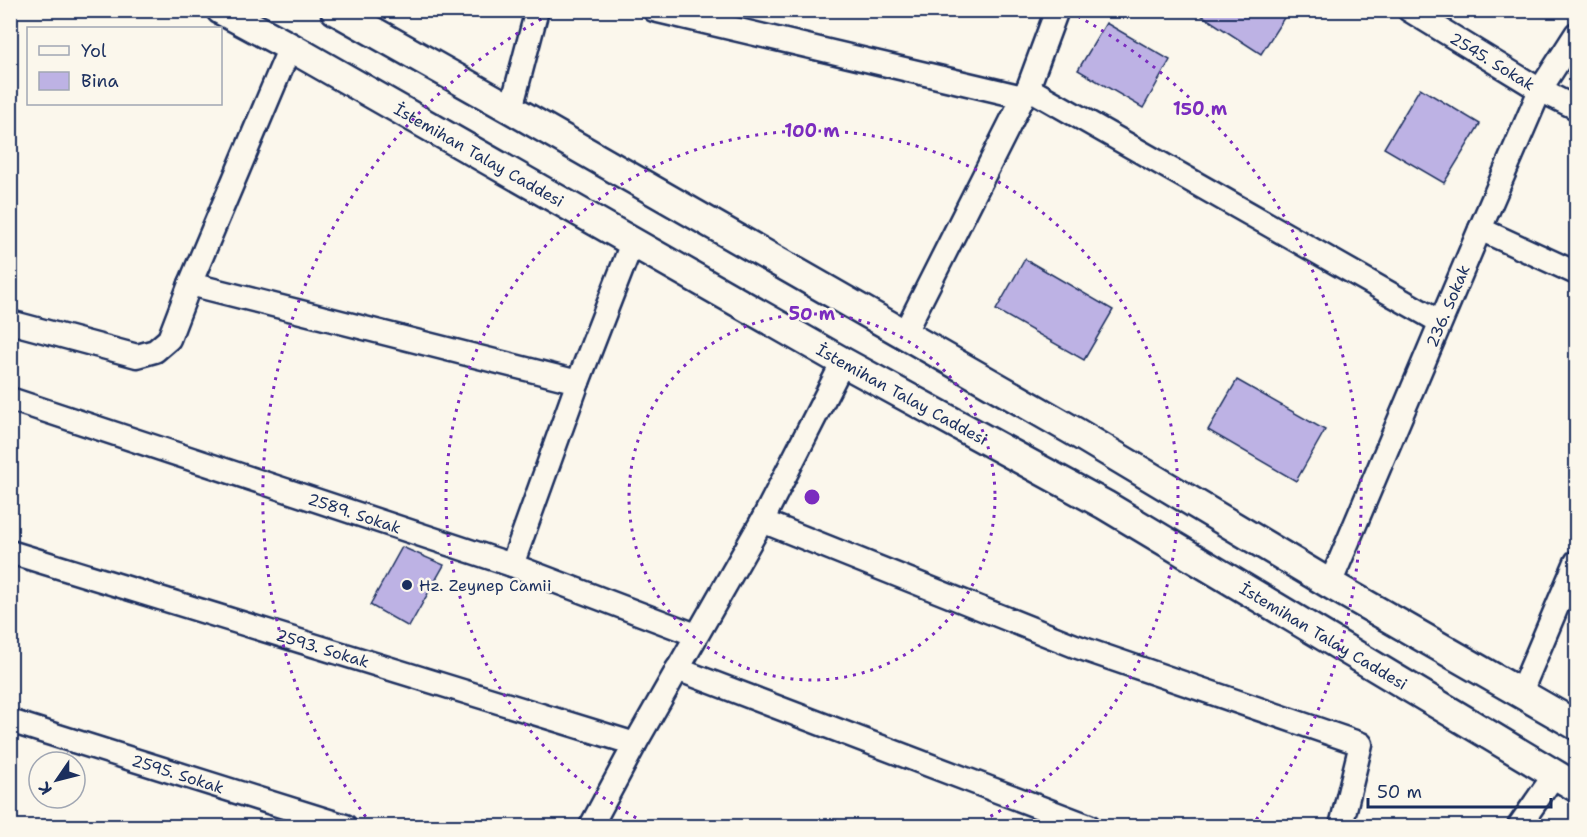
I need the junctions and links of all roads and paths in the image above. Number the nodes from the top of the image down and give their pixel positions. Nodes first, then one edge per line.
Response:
1 (220, 10) edge
2 (335, 10) edge
3 (537, 10) edge
4 (654, 10) edge
5 (1057, 10) edge
6 (1409, 10) edge
7 (1576, 34) edge
8 (290, 47) junction
9 (1540, 90) junction
10 (1026, 92) junction
11 (1576, 108) edge
12 (511, 109) junction
13 (1480, 229) junction
14 (632, 243) junction
15 (1576, 273) edge
16 (190, 284) junction
17 (10, 322) edge
18 (1440, 322) junction
19 (904, 334) junction
20 (843, 362) junction
21 (578, 382) junction
22 (10, 399) edge
23 (762, 521) junction
24 (10, 552) edge
25 (1576, 562) edge
26 (512, 565) junction
27 (1330, 584) junction
28 (696, 635) junction
29 (677, 669) junction
30 (1520, 693) junction
31 (10, 721) edge
32 (1576, 725) edge
33 (634, 744) junction
34 (1565, 781) edge
35 (345, 826) edge
36 (591, 826) edge
37 (1089, 826) edge
38 (1341, 826) edge
39 (1519, 826) edge

1 - 8 street, İstemihan Talay Caddesi
2 - 12 street
3 - 12 street
4 - 10 street
5 - 10 street
6 - 9 street, 2545. Sokak
7 - 9 street, 236. Sokak
8 - 14 street, İstemihan Talay Caddesi
8 - 16 street
9 - 11 street, 2545. Sokak
9 - 13 street, 236. Sokak
10 - 18 street
10 - 19 street
12 - 19 street
13 - 15 street
13 - 18 street, 236. Sokak
14 - 20 street, İstemihan Talay Caddesi
14 - 21 street
16 - 17 street
16 - 21 street
18 - 27 street, 236. Sokak
19 - 27 street
20 - 23 street
20 - 34 street, İstemihan Talay Caddesi
21 - 26 street
22 - 26 street, 2589. Sokak
23 - 28 street
23 - 38 street
24 - 33 street, 2593. Sokak
25 - 30 street
26 - 28 street, 2589. Sokak
27 - 30 street
28 - 29 street
29 - 33 street
29 - 37 street
30 - 32 street
31 - 35 street, 2595. Sokak
33 - 36 street
34 - 39 street

